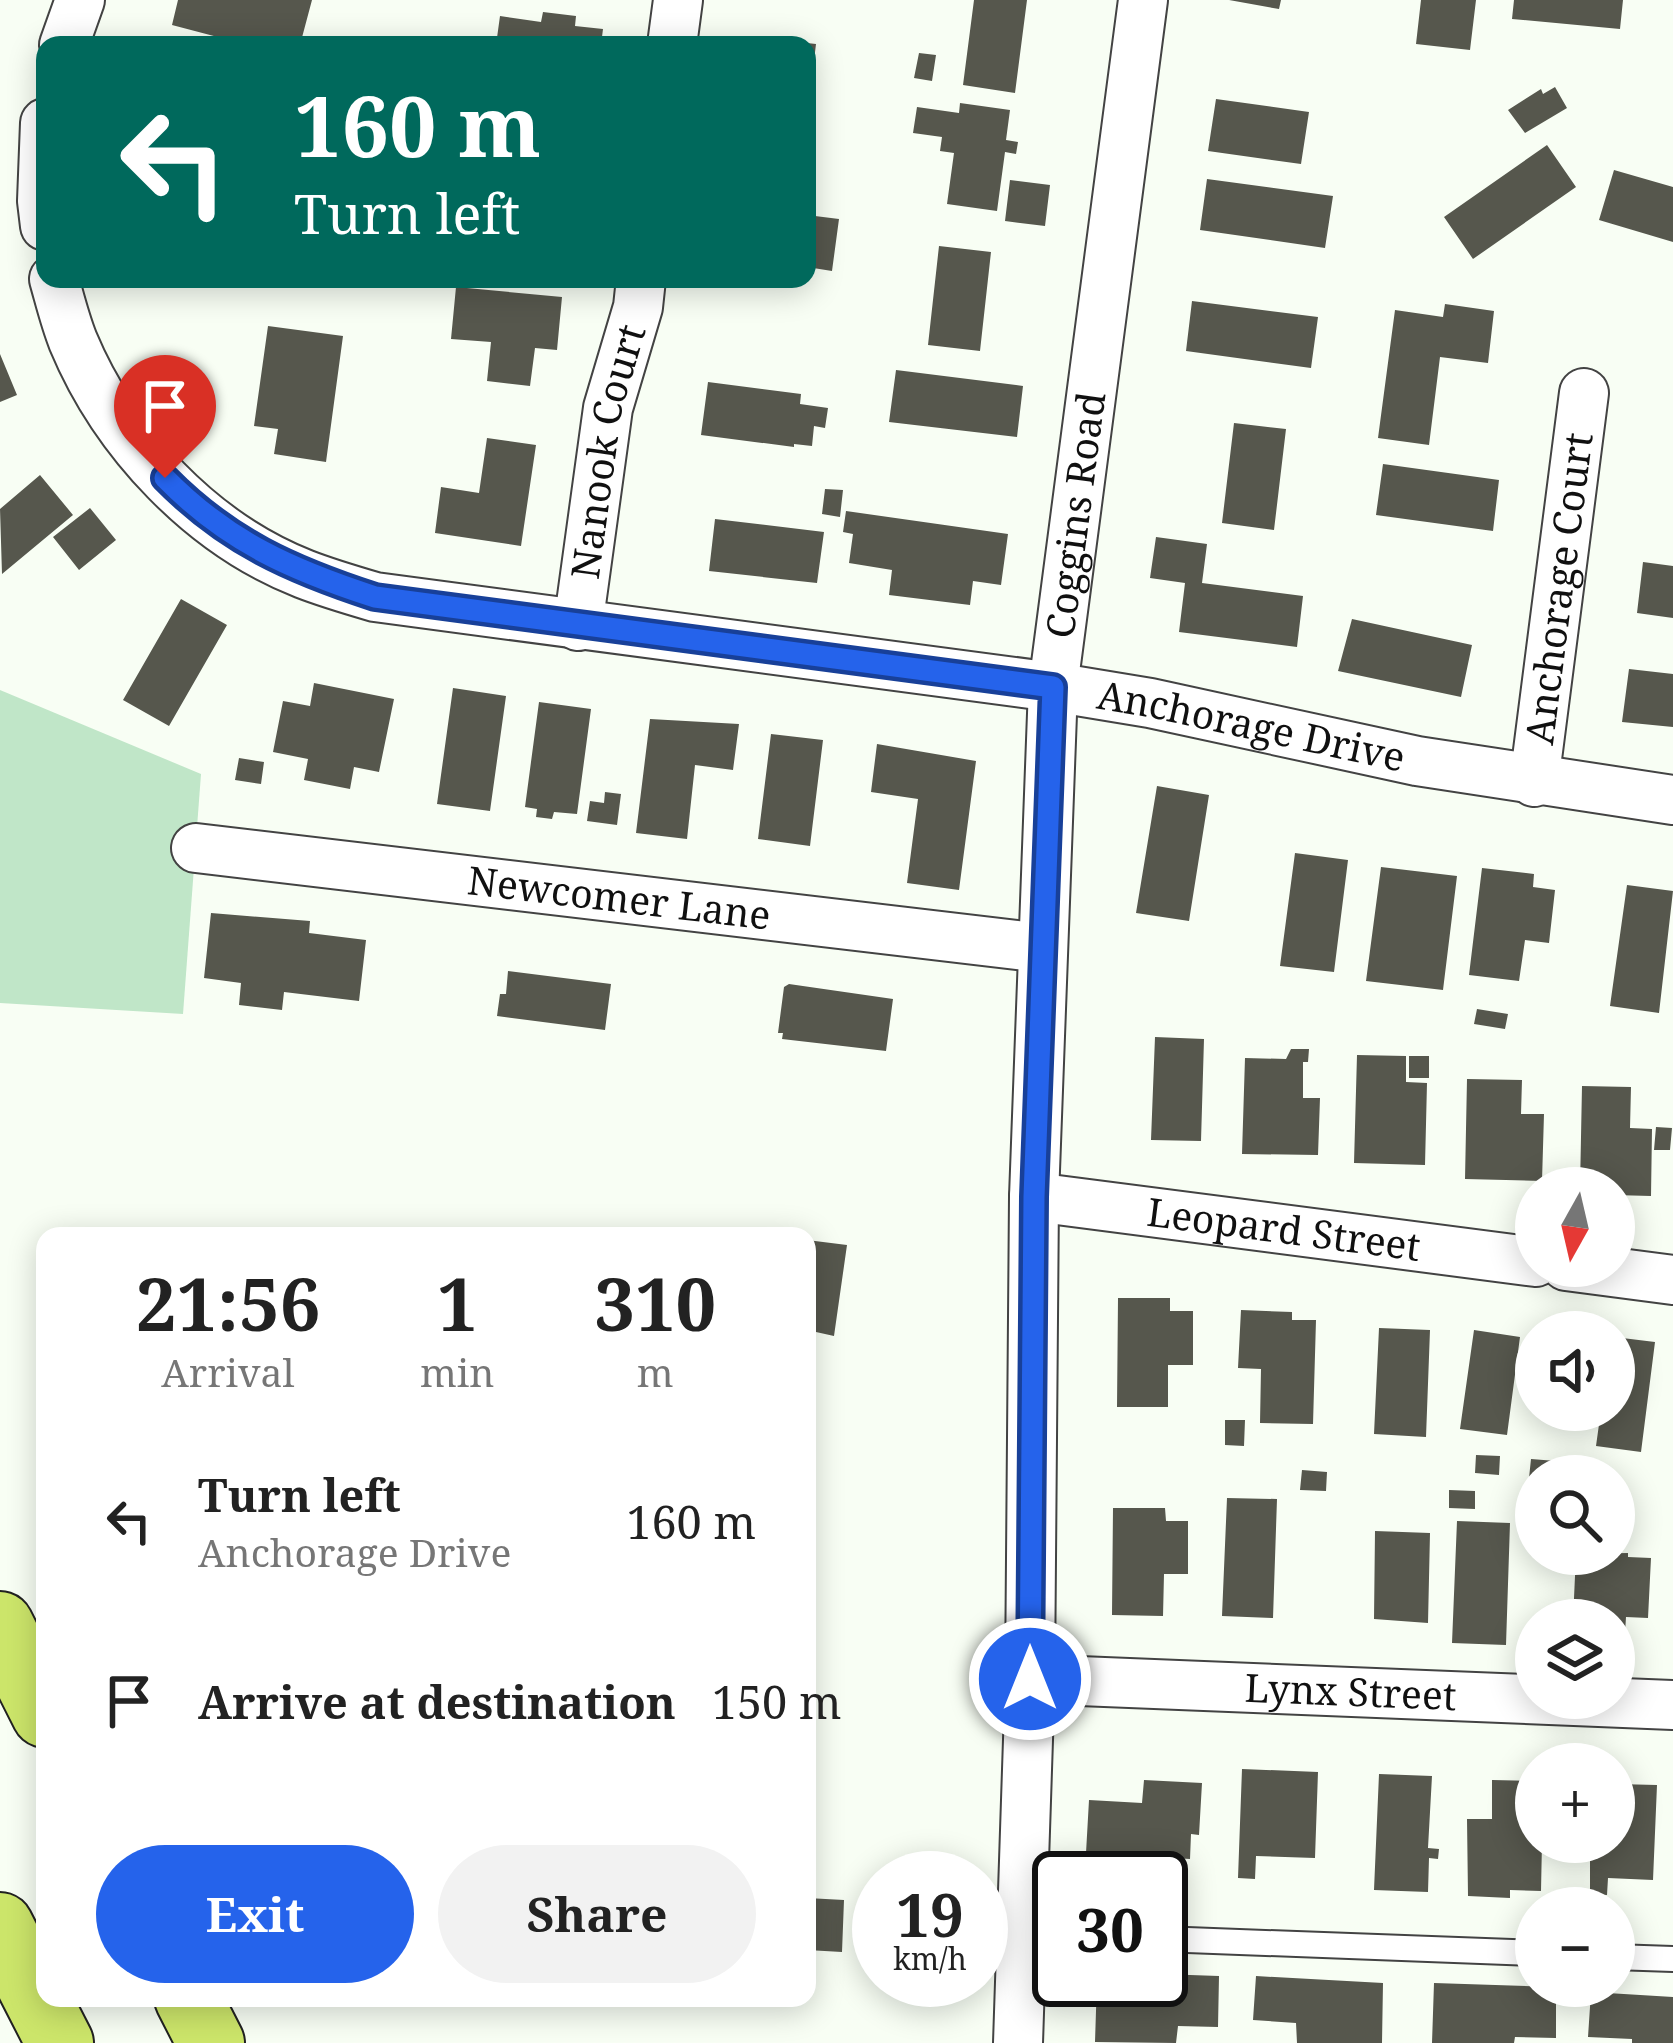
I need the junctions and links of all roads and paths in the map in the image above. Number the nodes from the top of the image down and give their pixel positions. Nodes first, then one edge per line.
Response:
1 (80, 0) edge
2 (678, 0) edge
3 (1143, 0) edge
4 (67, 36) edge
5 (673, 36) edge
6 (57, 288) edge
7 (640, 288) edge
8 (1584, 394) dead end
9 (578, 626) junction
10 (1053, 687) junction
11 (1534, 782) junction
12 (1673, 800) edge
13 (196, 848) dead end
14 (1042, 948) junction
15 (1034, 1197) junction
16 (1515, 1259) edge
17 (1635, 1275) edge
18 (1673, 1280) edge
19 (0, 1625) edge
20 (1030, 1679) junction
21 (36, 1696) edge
22 (1673, 1705) edge
23 (1037, 1851) edge
24 (0, 1926) edge
25 (1188, 1940) edge
26 (1515, 1952) edge
27 (1635, 1958) edge
28 (1673, 1959) edge
29 (1032, 1975) edge
30 (36, 1996) edge
31 (42, 2007) edge
32 (193, 2007) edge
33 (60, 2043) edge
34 (211, 2043) edge
35 (1018, 2043) edge

1 - 4 street
2 - 5 street
3 - 10 street, Coggins Road
6 - 9 street, Anchorage Drive
7 - 9 street, Nanook Court
8 - 11 street, Anchorage Court
9 - 10 street, Anchorage Drive
10 - 11 street, Anchorage Drive
10 - 14 street, Coggins Road
11 - 12 street, Anchorage Drive
13 - 14 street, Newcomer Lane
14 - 15 street, Coggins Road
15 - 16 street, Leopard Street
15 - 20 street, Coggins Road
17 - 18 street
19 - 21 highway
20 - 22 street, Lynx Street
20 - 23 street, Coggins Road
24 - 30 highway
25 - 26 lane
27 - 28 lane
29 - 35 street, Coggins Road
31 - 33 highway
32 - 34 highway

